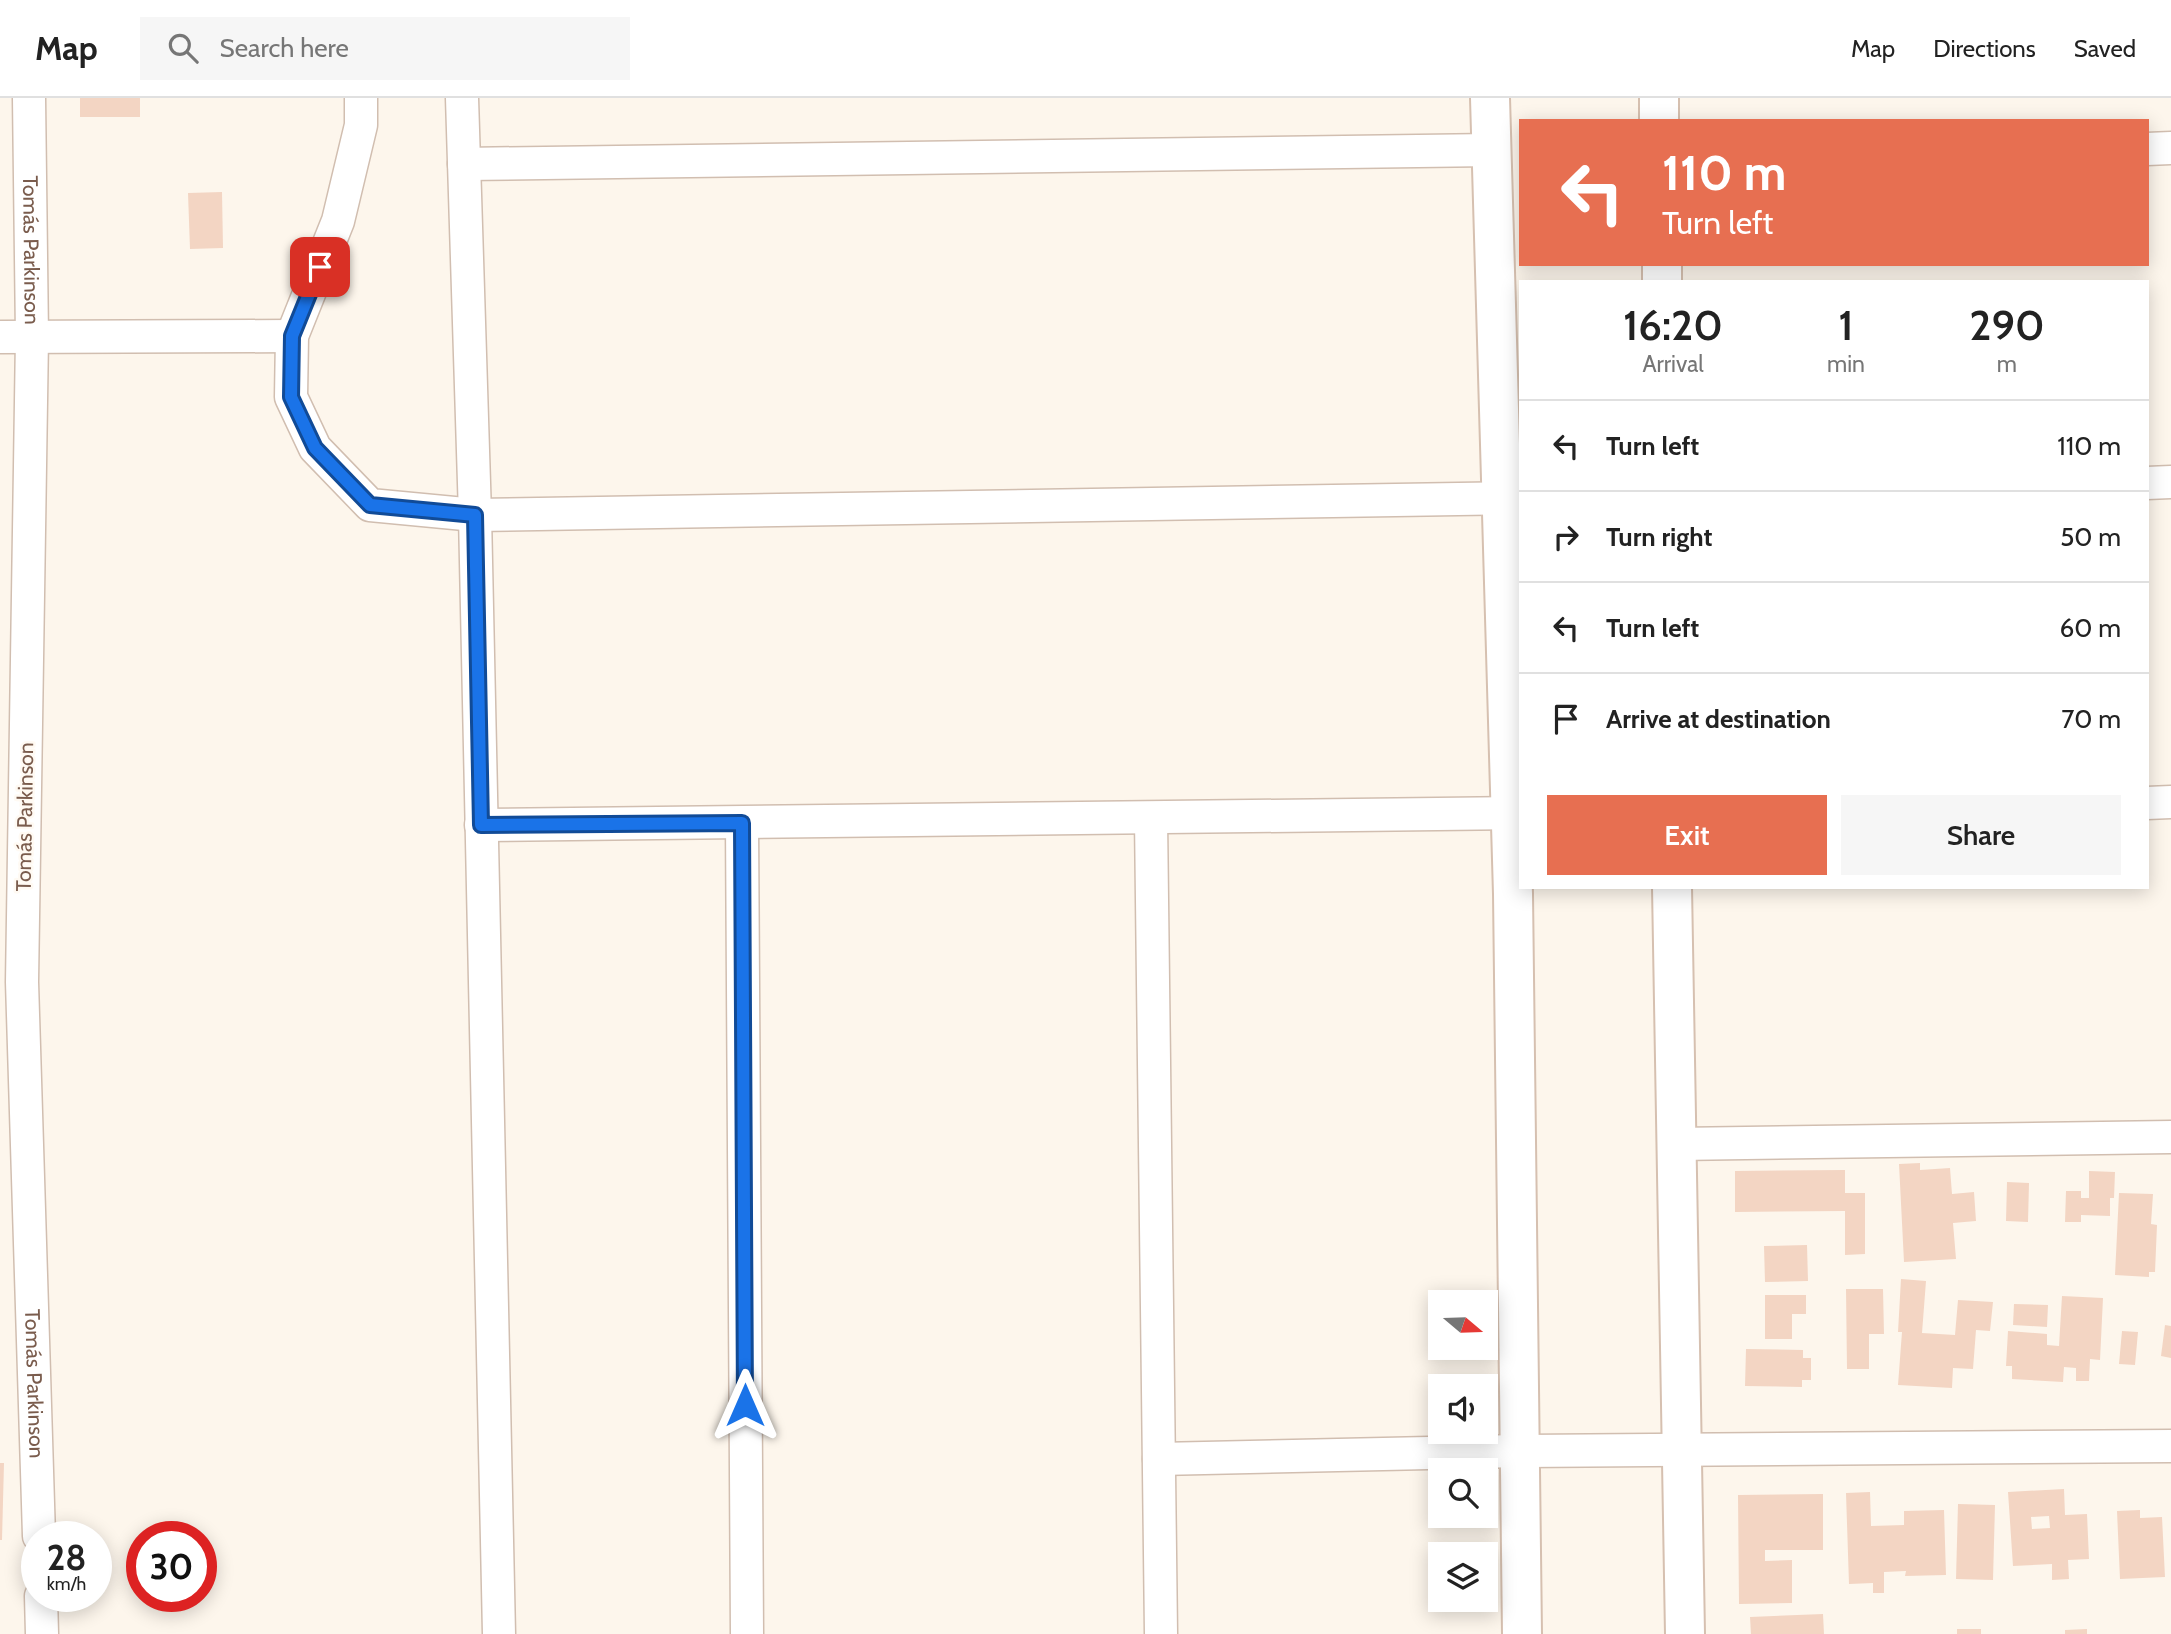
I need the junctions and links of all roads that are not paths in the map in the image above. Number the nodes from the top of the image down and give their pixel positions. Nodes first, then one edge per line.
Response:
1 (29, 98) edge
2 (361, 98) edge
3 (462, 98) edge
4 (1490, 98) edge
5 (1659, 98) edge
6 (1659, 119) edge
7 (2171, 148) edge
8 (2149, 149) edge
9 (1492, 150) junction
10 (464, 164) junction
11 (292, 336) junction
12 (0, 337) edge
13 (32, 337) junction
14 (2171, 482) edge
15 (2149, 483) edge
16 (1511, 498) edge
17 (475, 515) junction
18 (2171, 802) edge
19 (2149, 803) edge
20 (1516, 813) edge
21 (1151, 818) junction
22 (742, 823) junction
23 (481, 825) junction
24 (1672, 889) edge
25 (11, 982) edge
26 (2171, 1137) edge
27 (1677, 1144) junction
28 (2171, 1446) edge
29 (1519, 1451) junction
30 (1682, 1451) junction
31 (1159, 1459) junction
32 (38, 1521) edge
33 (41, 1612) edge
34 (42, 1634) edge
35 (499, 1634) edge
36 (747, 1634) edge
37 (1161, 1634) edge
38 (1522, 1634) edge
39 (1685, 1634) edge

1 - 13 street, Tomás Parkinson
2 - 11 street
3 - 10 street
4 - 9 main road
5 - 6 main road
7 - 8 street
9 - 10 street
9 - 16 main road
10 - 17 street
11 - 13 street
11 - 17 street
12 - 13 street
13 - 25 street, Tomás Parkinson
14 - 15 street
16 - 17 street
16 - 20 main road
17 - 23 street
18 - 19 street
20 - 21 street
20 - 29 main road
21 - 22 street
21 - 31 street
22 - 23 street
22 - 36 street
23 - 35 street
24 - 27 main road
25 - 32 street, Tomás Parkinson
26 - 27 street
27 - 30 main road
28 - 30 street
29 - 30 street
29 - 31 street
29 - 38 main road
30 - 39 main road
31 - 37 street
33 - 34 street

